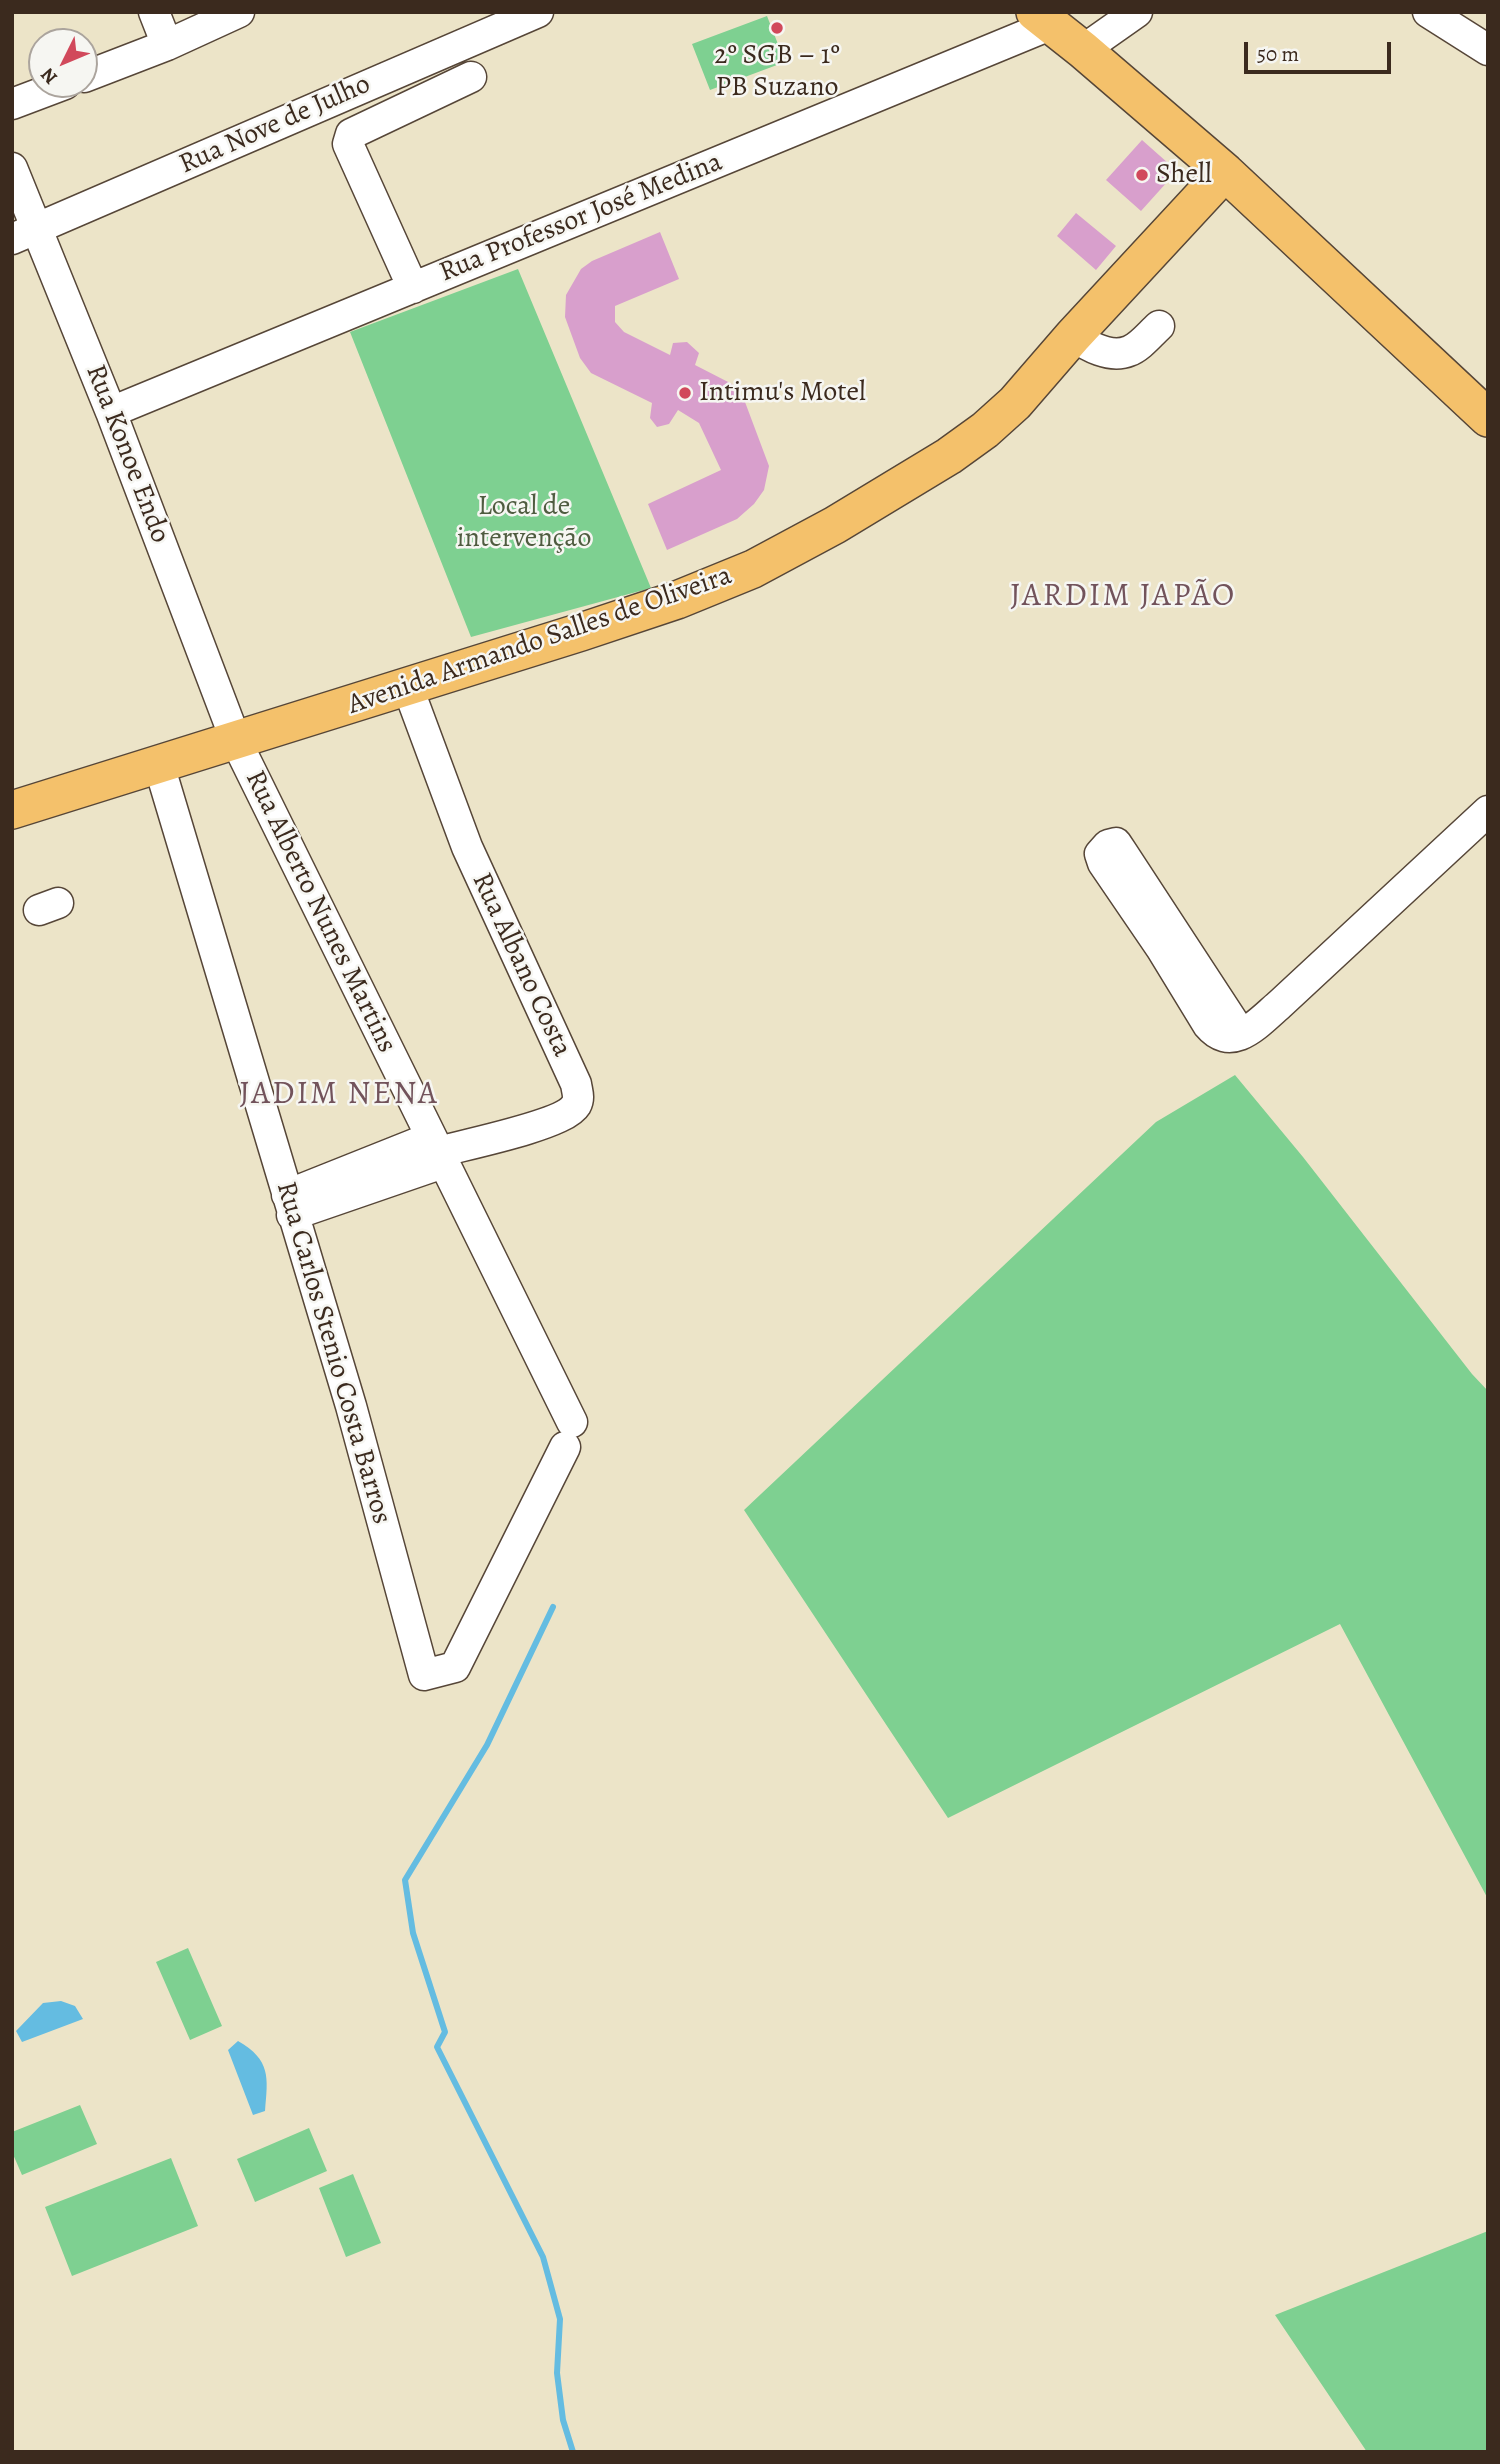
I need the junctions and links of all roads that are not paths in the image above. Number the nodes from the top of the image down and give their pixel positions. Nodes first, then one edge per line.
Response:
1 (154, 12) edge
2 (239, 12) edge
3 (538, 12) edge
4 (1137, 12) edge
5 (1428, 12) edge
6 (1042, 18) edge
7 (480, 23) edge
8 (166, 45) junction
9 (1083, 50) junction
10 (1488, 50) edge
11 (98, 72) edge
12 (471, 77) dead end
13 (12, 168) edge
14 (1225, 172) junction
15 (25, 233) edge
16 (413, 288) junction
17 (1159, 326) dead end
18 (1073, 336) junction
19 (111, 412) junction
20 (1487, 414) edge
21 (408, 688) junction
22 (236, 741) junction
23 (159, 765) junction
24 (12, 810) edge
25 (1488, 811) edge
26 (1175, 952) dead end
27 (437, 1151) junction
28 (290, 1205) junction
29 (569, 1435) joint

1 - 8 street
2 - 8 street
3 - 7 street, Rua Nove de Julho
4 - 9 street
5 - 10 street
6 - 9 main road
6 - 16 street, Rua Professor José Medina
7 - 15 street, Rua Nove de Julho
8 - 11 street
9 - 14 main road
12 - 16 street
13 - 15 street, Rua Konoe Endo
14 - 18 main road, Avenida Armando Salles de Oliveira
14 - 20 main road
15 - 19 street, Rua Konoe Endo
16 - 19 street, Rua Professor José Medina
17 - 18 street
18 - 21 main road, Avenida Armando Salles de Oliveira
19 - 22 street, Rua Konoe Endo
21 - 22 main road, Avenida Armando Salles de Oliveira
21 - 27 street, Rua Albano Costa
22 - 23 main road, Avenida Armando Salles de Oliveira
22 - 27 street, Rua Alberto Nunes Martins
23 - 24 main road, Avenida Armando Salles de Oliveira
23 - 28 street, Rua Carlos Stenio Costa Barros
25 - 26 street
27 - 28 street, Rua Albano Costa
27 - 29 street, Rua Alberto Nunes Martins
28 - 29 street, Rua Carlos Stenio Costa Barros

